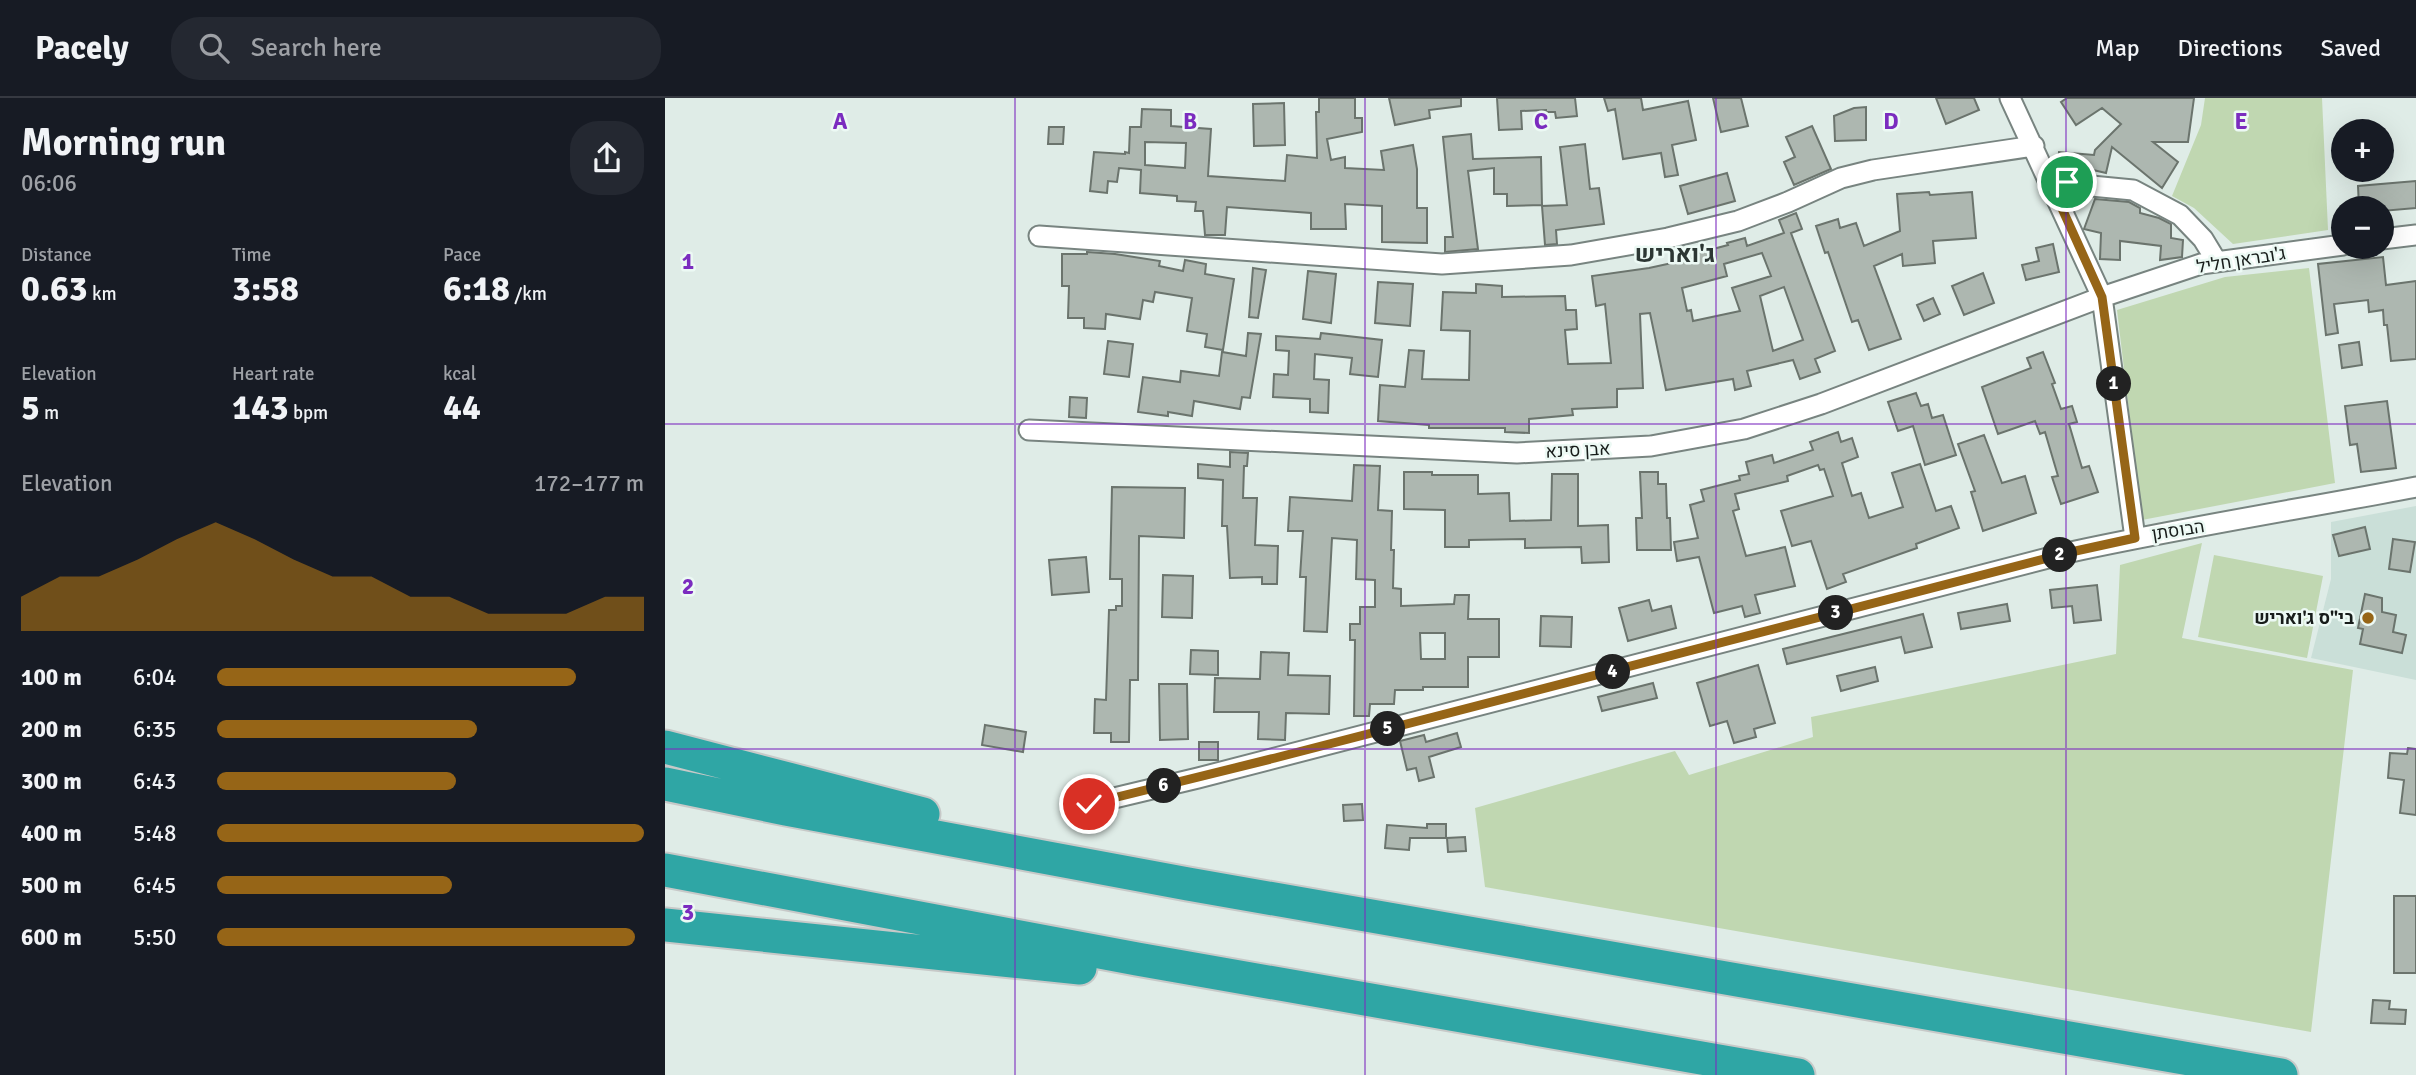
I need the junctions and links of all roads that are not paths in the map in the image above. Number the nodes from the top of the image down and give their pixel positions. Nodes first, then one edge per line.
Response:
1 (2010, 98) edge
2 (2034, 146) junction
3 (2050, 182) junction
4 (2416, 235) edge
5 (1039, 236) dead end
6 (2394, 238) edge
7 (2331, 247) edge
8 (2217, 262) junction
9 (2102, 297) junction
10 (1029, 430) dead end
11 (2416, 487) edge
12 (2135, 538) junction
13 (665, 747) edge
14 (665, 784) edge
15 (1089, 804) dead end
16 (665, 870) edge
17 (665, 925) edge
18 (1435, 926) junction
19 (1334, 994) junction
20 (1798, 1075) edge
21 (2281, 1075) edge

1 - 2 street
2 - 3 street
2 - 5 street
3 - 8 street
3 - 9 street
4 - 6 street
7 - 8 street, ג'ובראן חליל
8 - 9 street, ג'ובראן חליל
9 - 10 street, אבן סינא
9 - 12 street
11 - 12 street, הבוסתן
12 - 15 street, הבוסתן
13 - 18 highway
14 - 18 highway
16 - 19 highway
17 - 19 highway
18 - 21 highway
19 - 20 highway

